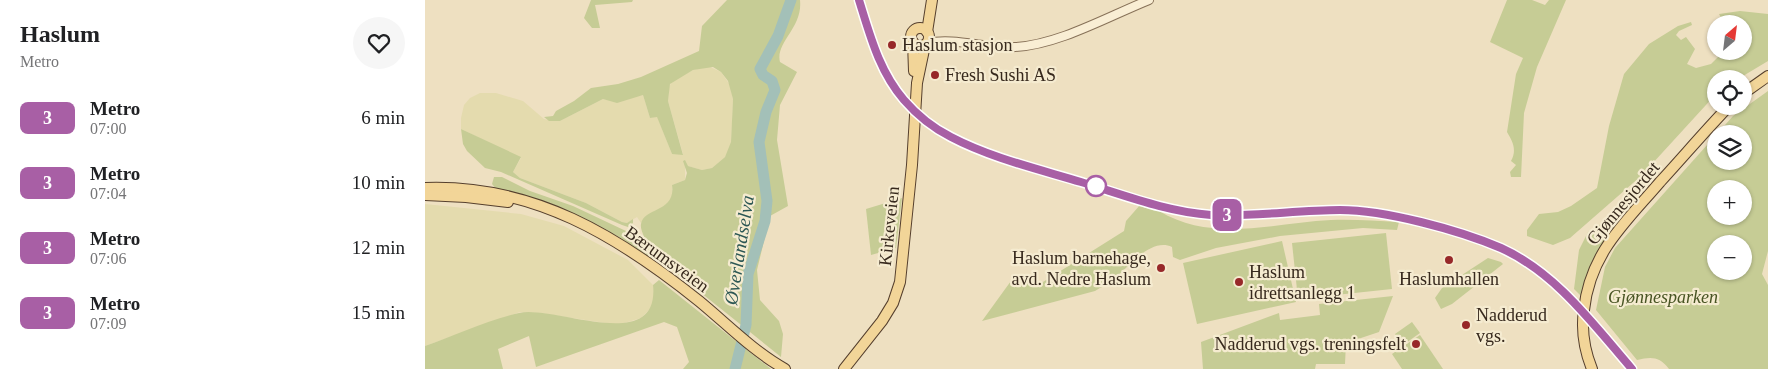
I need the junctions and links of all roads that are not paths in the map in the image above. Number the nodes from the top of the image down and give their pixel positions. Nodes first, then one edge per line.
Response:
1 (931, 0) edge
2 (1149, 0) edge
3 (925, 37) junction
4 (1768, 76) edge
5 (917, 83) junction
6 (1752, 87) edge
7 (1721, 115) edge
8 (425, 188) edge
9 (425, 195) edge
10 (544, 208) junction
11 (851, 364) edge
12 (785, 369) edge
13 (844, 369) edge
14 (1593, 369) edge

1 - 3 main road, Kirkeveien
2 - 3 street
3 - 5 main road, Kirkeveien
3 - 5 main road, Kirkeveien
4 - 6 main road
5 - 11 main road, Kirkeveien
7 - 14 main road, Gjønnesjordet
8 - 10 main road, Bærumsveien
9 - 10 main road, Bærumsveien
10 - 12 main road, Bærumsveien
11 - 13 main road, Kirkeveien

